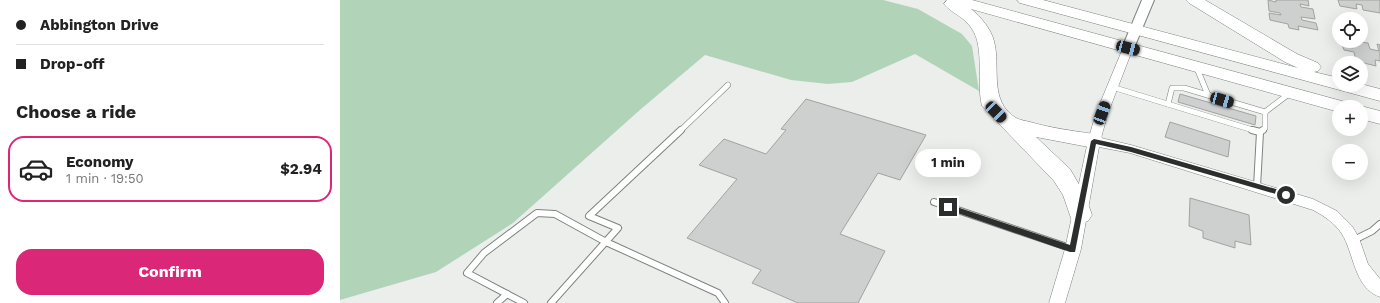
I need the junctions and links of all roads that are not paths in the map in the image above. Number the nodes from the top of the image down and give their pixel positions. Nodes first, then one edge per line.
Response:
1 (943, 0) edge
2 (955, 0) edge
3 (1025, 0) edge
4 (1148, 0) edge
5 (1194, 0) edge
6 (1134, 29) junction
7 (1128, 48) junction
8 (1196, 66) junction
9 (1332, 75) edge
10 (1332, 82) edge
11 (728, 85) dead end
12 (1112, 86) junction
13 (1368, 88) edge
14 (1380, 91) edge
15 (1368, 92) edge
16 (1290, 93) junction
17 (1208, 95) junction
18 (1380, 95) edge
19 (1168, 104) junction
20 (1332, 104) edge
21 (1265, 112) junction
22 (1368, 114) edge
23 (1002, 118) junction
24 (1380, 118) edge
25 (1260, 132) junction
26 (1094, 141) junction
27 (1257, 187) junction
28 (934, 202) dead end
29 (1080, 215) junction
30 (1380, 224) edge
31 (1352, 240) junction
32 (606, 242) junction
33 (1073, 249) junction
34 (1380, 290) edge
35 (507, 294) junction
36 (497, 303) edge
37 (524, 303) edge
38 (551, 303) edge
39 (725, 303) edge
40 (1057, 303) edge

1 - 23 highway
2 - 7 highway
3 - 6 highway
4 - 6 street
5 - 9 highway
6 - 7 street
6 - 10 highway
7 - 8 highway
7 - 12 street
8 - 16 highway
8 - 17 lane
11 - 32 lane
12 - 19 lane
12 - 26 street
13 - 14 highway
15 - 18 highway
16 - 20 highway
16 - 21 lane
17 - 19 lane
17 - 21 lane
19 - 25 lane
21 - 25 lane
22 - 24 highway
23 - 26 highway
23 - 29 highway
25 - 27 lane
26 - 27 street
26 - 29 street
27 - 31 street
28 - 33 lane
29 - 33 street
30 - 31 lane
31 - 34 street
32 - 35 lane
32 - 38 lane
32 - 39 lane
33 - 40 street
35 - 36 lane
35 - 37 lane

